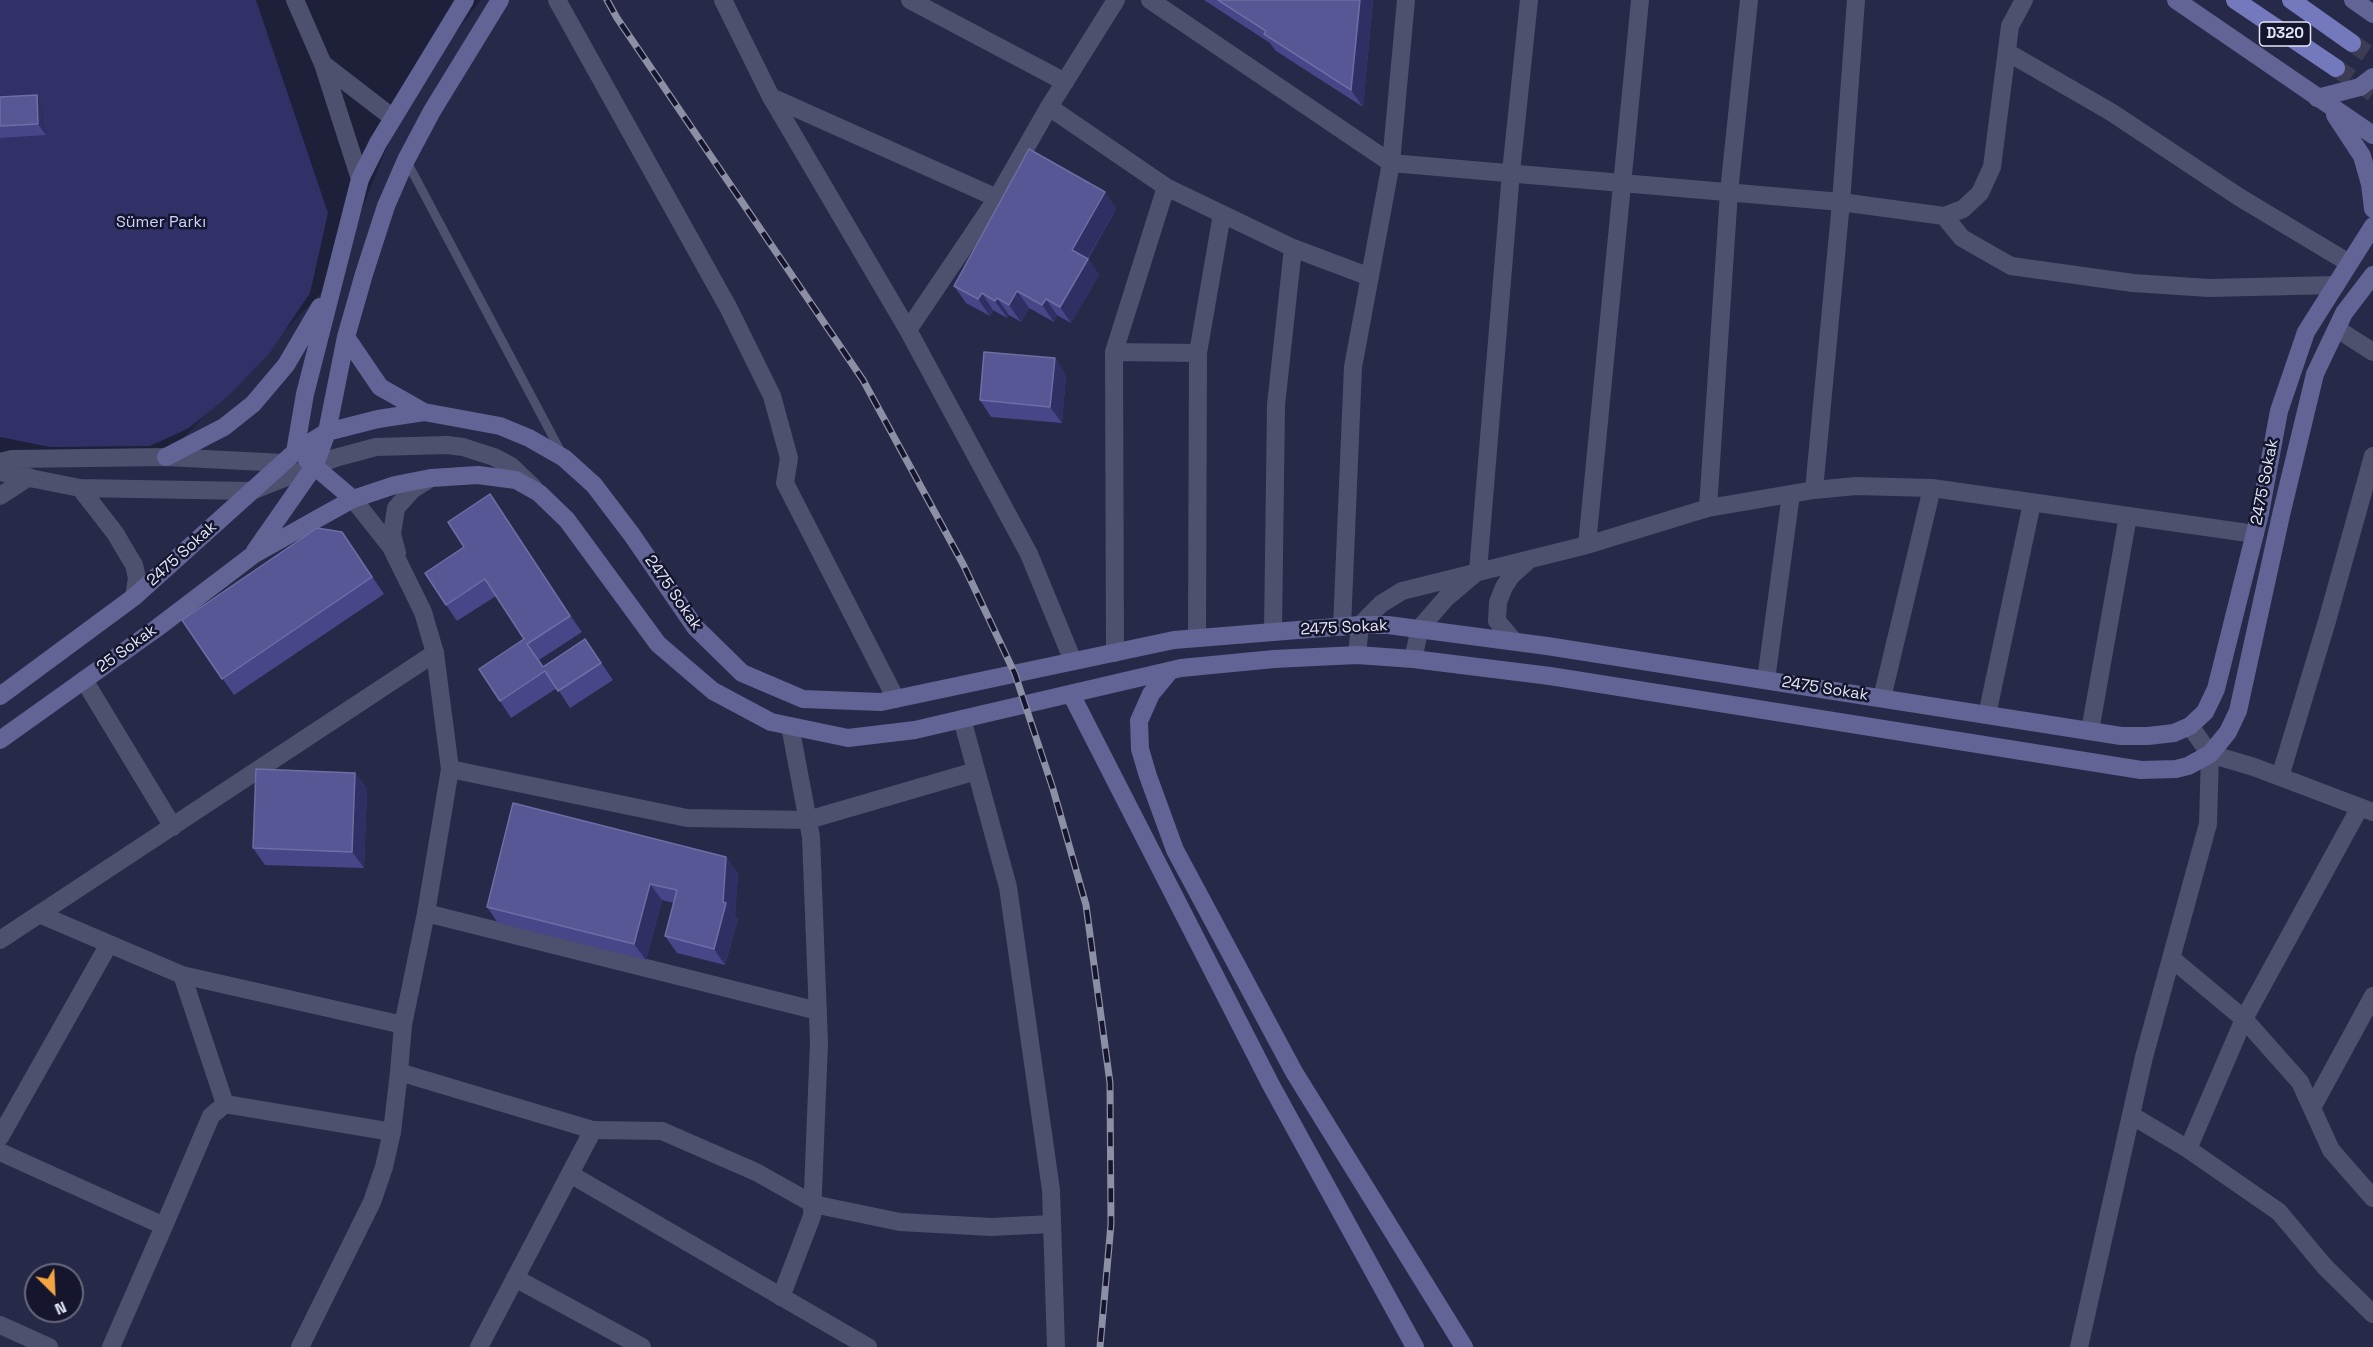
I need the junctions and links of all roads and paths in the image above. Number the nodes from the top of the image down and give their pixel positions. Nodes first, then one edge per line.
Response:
1 (295, 0) edge
2 (465, 0) edge
3 (500, 0) edge
4 (557, 0) edge
5 (723, 0) edge
6 (910, 0) edge
7 (1116, 0) edge
8 (1149, 0) edge
9 (1406, 0) edge
10 (1529, 0) edge
11 (1640, 0) edge
12 (1749, 0) edge
13 (1856, 0) edge
14 (2024, 0) edge
15 (2176, 0) edge
16 (2235, 0) edge
17 (2291, 0) edge
18 (2352, 43) tunnel mouth
19 (2007, 52) junction
20 (323, 64) junction
21 (2336, 68) tunnel mouth
22 (2373, 77) edge
23 (1065, 82) junction
24 (771, 97) junction
25 (2322, 101) junction
26 (1049, 106) junction
27 (393, 118) junction
28 (2373, 135) edge
29 (406, 160) junction
30 (1391, 163) junction
31 (1511, 172) junction
32 (360, 179) junction
33 (1621, 182) junction
34 (1166, 187) junction
35 (1729, 192) junction
36 (997, 198) junction
37 (1841, 202) junction
38 (2373, 209) edge
39 (1222, 214) junction
40 (1944, 216) junction
41 (2373, 226) edge
42 (1293, 249) junction
43 (2349, 264) junction
44 (2373, 275) edge
45 (1370, 277) junction
46 (334, 279) junction
47 (2336, 285) junction
48 (2337, 329) junction
49 (908, 330) junction
50 (346, 337) junction
51 (1114, 352) junction
52 (2373, 352) edge
53 (1198, 354) junction
54 (424, 412) junction
55 (327, 432) junction
56 (2373, 456) edge
57 (166, 457) junction
58 (289, 457) junction
59 (564, 458) junction
60 (0, 462) edge
61 (315, 465) junction
62 (0, 472) edge
63 (29, 477) junction
64 (431, 478) junction
65 (80, 488) junction
66 (1932, 488) junction
67 (1814, 490) junction
68 (251, 491) junction
69 (539, 493) junction
70 (1791, 494) junction
71 (0, 496) edge
72 (353, 499) junction
73 (2032, 502) junction
74 (1708, 508) junction
75 (2128, 516) junction
76 (2255, 534) junction
77 (1587, 545) junction
78 (252, 555) junction
79 (1531, 558) junction
80 (398, 561) junction
81 (1478, 571) junction
82 (134, 597) junction
83 (1351, 626) junction
84 (1420, 628) junction
85 (1273, 632) junction
86 (1197, 638) junction
87 (1514, 641) junction
88 (435, 653) junction
89 (1115, 653) junction
90 (1357, 655) junction
91 (1413, 659) junction
92 (1072, 661) junction
93 (1170, 671) junction
94 (84, 680) junction
95 (1766, 680) junction
96 (1071, 694) junction
97 (0, 696) edge
98 (1882, 698) junction
99 (896, 699) junction
100 (1987, 715) junction
101 (962, 719) junction
102 (790, 726) junction
103 (2190, 726) junction
104 (2090, 731) junction
105 (0, 740) edge
106 (2210, 754) junction
107 (450, 769) junction
108 (976, 771) junction
109 (2280, 777) junction
110 (2367, 810) edge
111 (808, 820) junction
112 (173, 826) junction
113 (426, 913) junction
114 (39, 914) junction
115 (0, 940) edge
116 (109, 944) junction
117 (2171, 958) junction
118 (182, 975) junction
119 (2373, 996) edge
120 (818, 1011) junction
121 (2244, 1019) junction
122 (403, 1025) junction
123 (399, 1072) junction
124 (225, 1104) junction
125 (2312, 1108) junction
126 (2131, 1115) junction
127 (593, 1130) junction
128 (392, 1132) junction
129 (0, 1137) edge
130 (2188, 1149) junction
131 (0, 1152) edge
132 (570, 1174) junction
133 (2372, 1196) edge
134 (813, 1204) junction
135 (1052, 1224) junction
136 (164, 1226) junction
137 (515, 1278) junction
138 (781, 1297) junction
139 (2373, 1314) edge
140 (0, 1325) edge
141 (851, 1342) edge
142 (49, 1347) edge
143 (111, 1347) edge
144 (300, 1347) edge
145 (478, 1347) edge
146 (642, 1347) edge
147 (868, 1347) edge
148 (1056, 1347) edge
149 (1415, 1347) edge
150 (1464, 1347) edge
151 (2079, 1347) edge

1 - 20 street
2 - 27 main road
3 - 29 main road
4 - 99 street
5 - 24 street
6 - 23 street
7 - 23 street
8 - 30 street
9 - 30 street
10 - 31 street
11 - 33 street
12 - 35 street
13 - 37 street
14 - 19 street
15 - 25 main road
16 - 21 main road, D320
17 - 18 main road, D320
19 - 40 street
19 - 43 street
20 - 27 street
20 - 32 street
22 - 25 main road
23 - 26 street
24 - 36 street
24 - 49 street
25 - 28 main road
25 - 38 main road
26 - 34 street
26 - 36 street
27 - 32 main road
29 - 50 main road
29 - 59 lane
30 - 31 street
30 - 45 street
31 - 33 street
31 - 81 street
32 - 46 main road
33 - 35 street
33 - 77 street
34 - 39 street
34 - 51 street
35 - 37 street
35 - 74 street
36 - 49 street
37 - 40 street
37 - 67 street
39 - 42 street
39 - 53 street
40 - 47 street
41 - 43 main road, 2475 Sokak
42 - 45 street
42 - 85 street
43 - 47 main road, 2475 Sokak
44 - 48 main road, 2475 Sokak
45 - 83 street
46 - 57 main road
46 - 58 main road
47 - 76 main road, 2475 Sokak
48 - 52 street
48 - 106 main road, 2475 Sokak
49 - 92 street
50 - 54 main road
50 - 55 main road
51 - 53 street
51 - 89 street
53 - 86 street
54 - 55 main road, 2475 Sokak
54 - 59 main road, 2475 Sokak
55 - 58 main road, 2475 Sokak
55 - 61 main road
56 - 109 street
57 - 58 street
57 - 60 street
58 - 61 main road
58 - 68 main road, 2475 Sokak
59 - 99 main road, 2475 Sokak
61 - 68 street
61 - 69 street
61 - 72 main road
61 - 78 main road
62 - 63 street
63 - 65 street
63 - 71 street
64 - 69 main road, 2475 Sokak
64 - 72 main road, 2475 Sokak
64 - 80 street
65 - 68 street
65 - 82 street
66 - 67 street
66 - 73 street
66 - 98 street
67 - 70 street
68 - 82 main road, 2475 Sokak
69 - 102 main road, 2475 Sokak
70 - 74 street
70 - 95 street
72 - 78 main road, 2475 Sokak
72 - 80 street
73 - 75 street
73 - 100 street
74 - 77 street
75 - 76 street
75 - 104 street
76 - 103 main road, 2475 Sokak
77 - 79 street
78 - 94 main road, 25 Sokak
79 - 81 street
79 - 87 street
80 - 88 street
81 - 83 street
81 - 84 street
82 - 97 main road
83 - 84 main road, 2475 Sokak
83 - 85 main road, 2475 Sokak
83 - 90 street
84 - 87 main road, 2475 Sokak
84 - 91 street
85 - 86 main road, 2475 Sokak
86 - 89 main road, 2475 Sokak
87 - 95 main road, 2475 Sokak
88 - 107 street
88 - 112 street
89 - 92 main road, 2475 Sokak
90 - 91 main road, 2475 Sokak
90 - 93 main road, 2475 Sokak
91 - 106 main road, 2475 Sokak
92 - 99 main road, 2475 Sokak
93 - 96 main road, 2475 Sokak
93 - 150 main road
94 - 105 main road, 25 Sokak
94 - 112 street
95 - 98 main road, 2475 Sokak
96 - 101 main road, 2475 Sokak
96 - 149 main road
98 - 100 main road, 2475 Sokak
100 - 104 main road, 2475 Sokak
101 - 102 main road, 2475 Sokak
101 - 108 street
102 - 111 street
103 - 104 main road, 2475 Sokak
103 - 106 street
106 - 109 street
106 - 117 street
107 - 111 street
107 - 113 street
108 - 111 street
108 - 135 street
109 - 110 street
110 - 121 street
111 - 120 street
112 - 114 street
113 - 120 street
113 - 122 street
114 - 115 street
114 - 116 street
116 - 118 street
116 - 129 street
117 - 121 street
117 - 126 street
118 - 122 street
118 - 124 street
119 - 125 street
120 - 134 street
121 - 125 street
121 - 130 street
122 - 123 street
123 - 127 street
123 - 128 street
124 - 128 street
124 - 136 street
125 - 133 street
126 - 130 street
126 - 151 street
127 - 132 street
127 - 134 street
128 - 144 street
130 - 139 street
131 - 136 street
132 - 137 street
132 - 138 street
134 - 135 street
134 - 138 street
135 - 148 street
136 - 143 street
137 - 145 street
137 - 146 street
138 - 141 street
140 - 142 street
141 - 147 street

